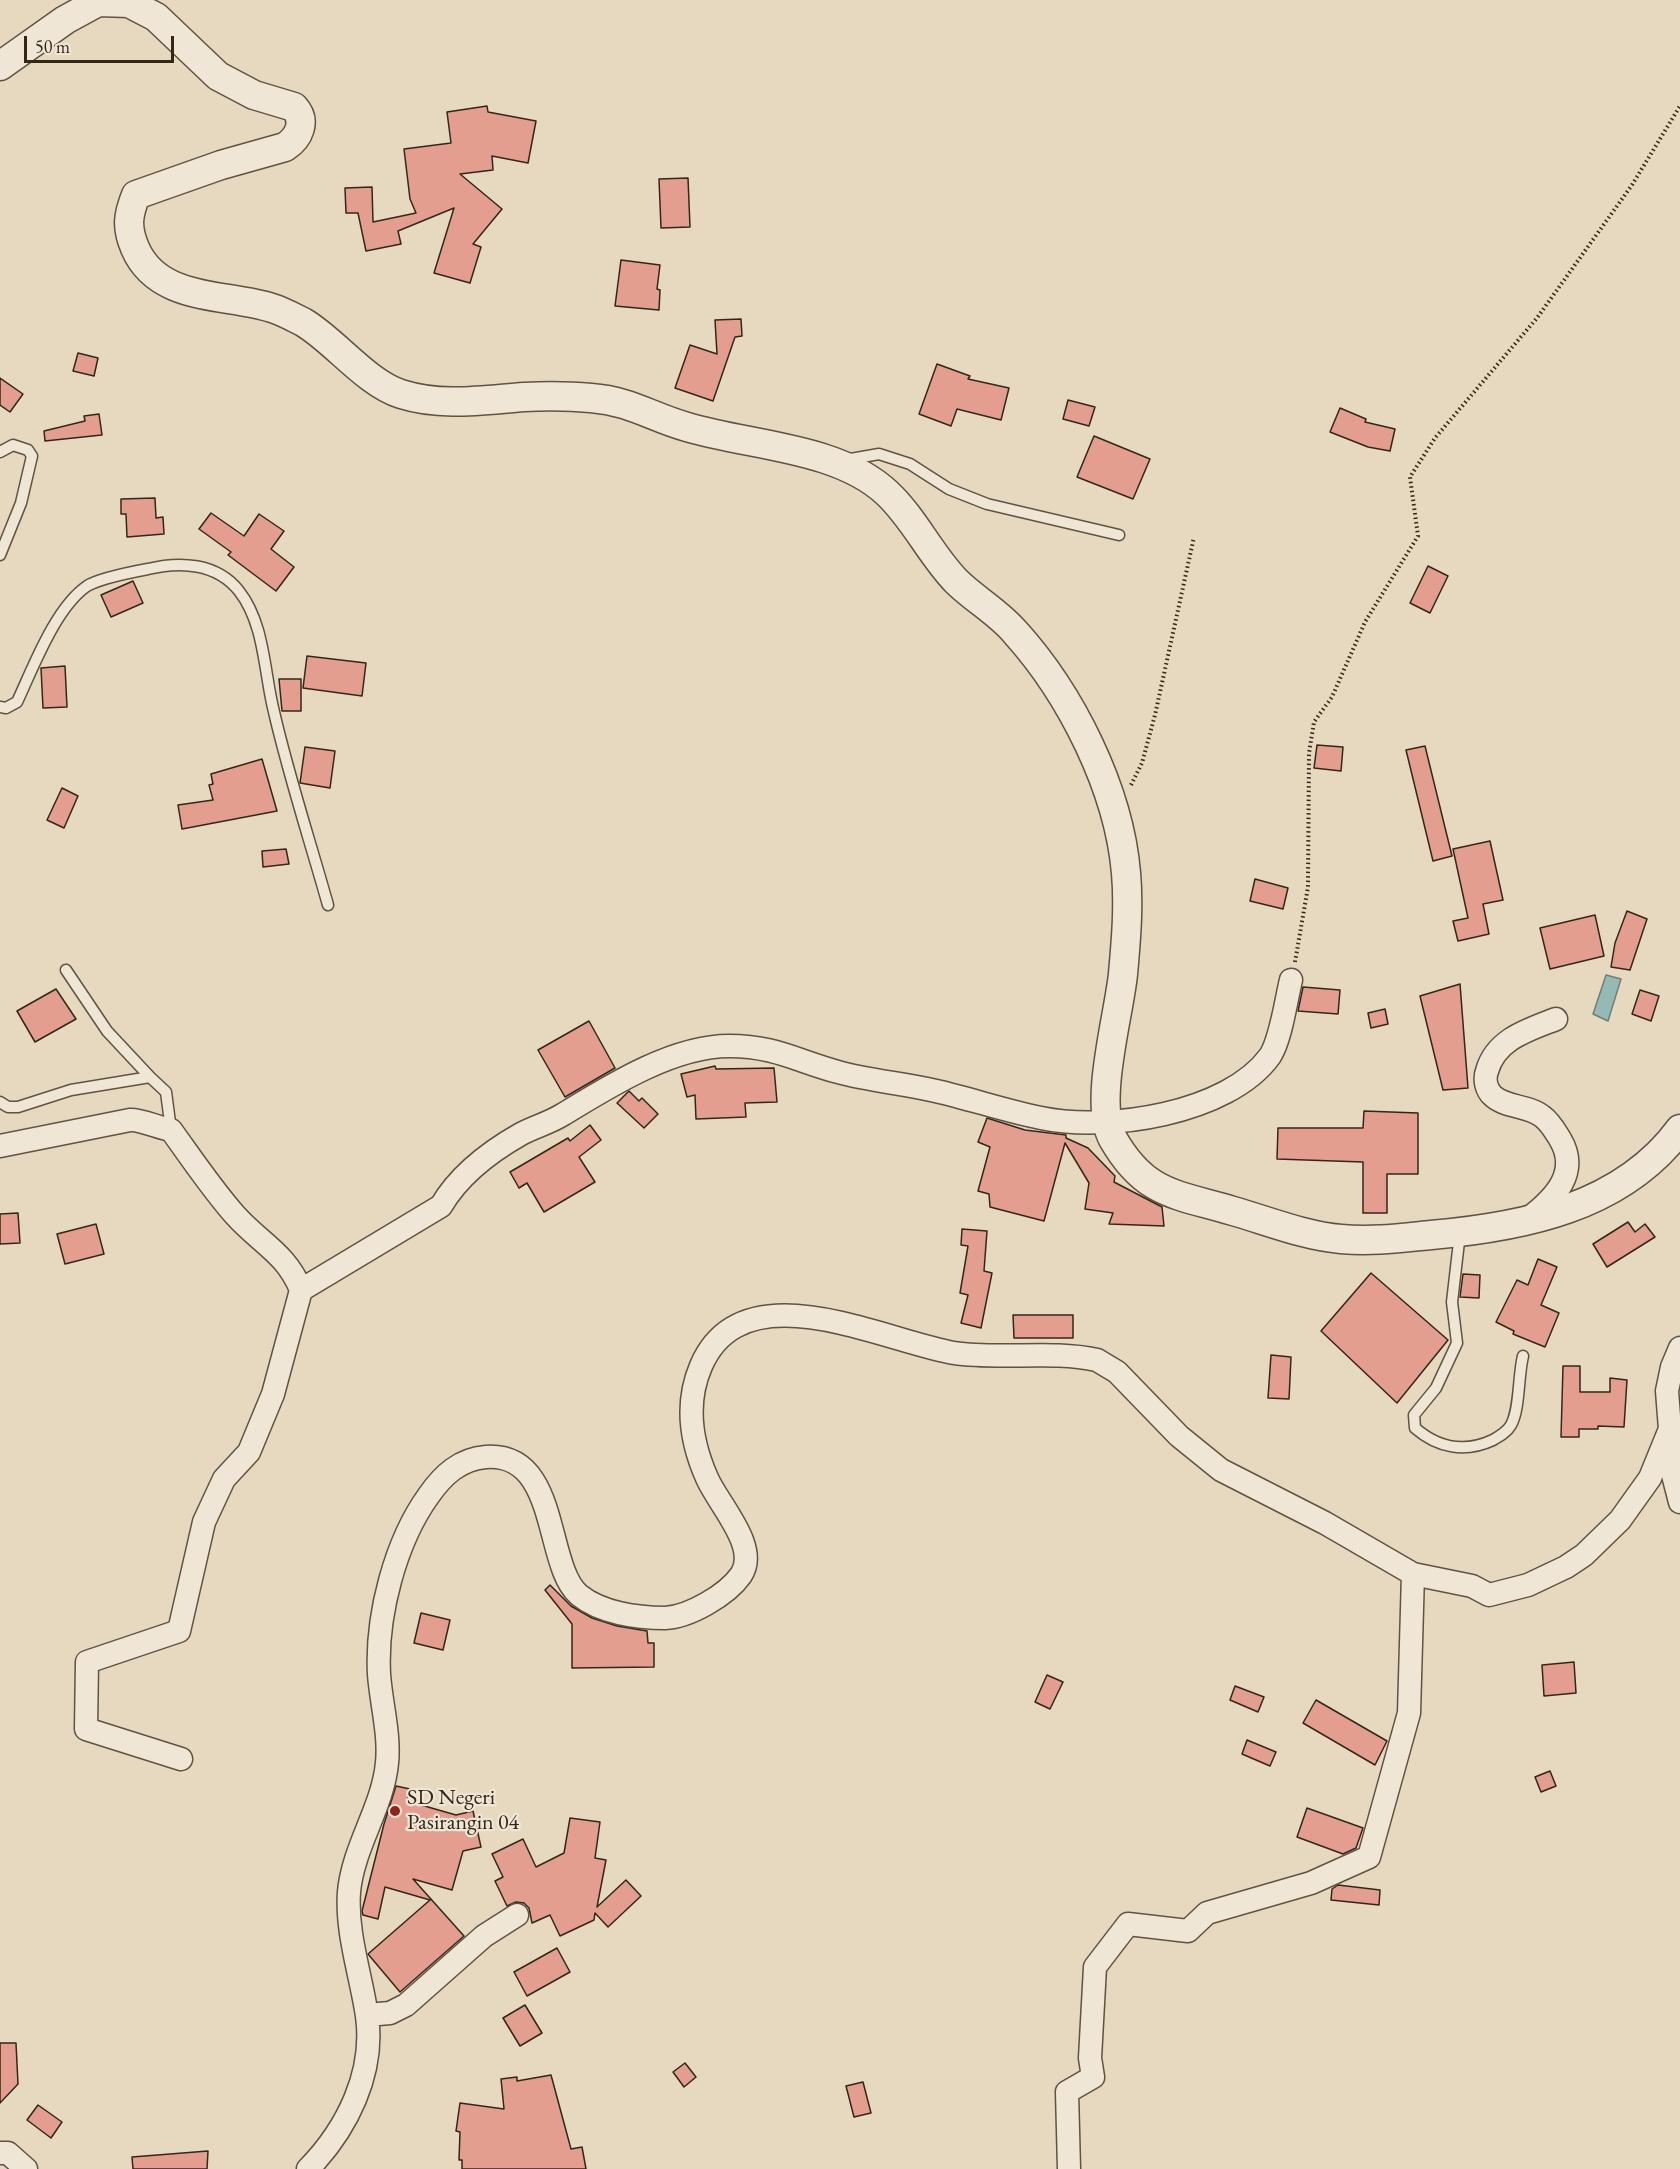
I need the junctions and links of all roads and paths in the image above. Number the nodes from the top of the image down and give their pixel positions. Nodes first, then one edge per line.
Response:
1 (0, 66) edge
2 (1680, 106) edge
3 (0, 452) edge
4 (836, 461) junction
5 (1119, 536) dead end
6 (1194, 537) dead end
7 (0, 555) edge
8 (0, 707) edge
9 (1109, 795) junction
10 (328, 905) dead end
11 (66, 970) dead end
12 (1291, 980) joint
13 (1556, 1019) dead end
14 (150, 1077) junction
15 (0, 1102) edge
16 (1106, 1124) junction
17 (1680, 1129) edge
18 (171, 1130) junction
19 (0, 1146) edge
20 (1521, 1224) junction
21 (1460, 1233) junction
22 (301, 1290) junction
23 (1680, 1348) edge
24 (1523, 1356) dead end
25 (1670, 1430) junction
26 (1680, 1502) edge
27 (1413, 1574) junction
28 (181, 1759) dead end
29 (516, 1915) dead end
30 (367, 2015) junction
31 (0, 2153) edge
32 (26, 2169) edge
33 (308, 2169) edge
34 (1069, 2169) edge

1 - 4 street
2 - 12 path
3 - 7 lane
4 - 5 lane
4 - 9 street
6 - 9 path
8 - 10 lane
9 - 16 street
11 - 14 lane
12 - 16 street
13 - 20 street
14 - 15 lane
14 - 18 lane
16 - 21 street
16 - 22 street
17 - 20 street
18 - 19 street
18 - 22 street
20 - 21 street
21 - 24 lane
22 - 28 street
23 - 25 street
25 - 26 street
25 - 27 street
27 - 30 street
27 - 34 street
29 - 30 street
30 - 33 street
31 - 32 street

